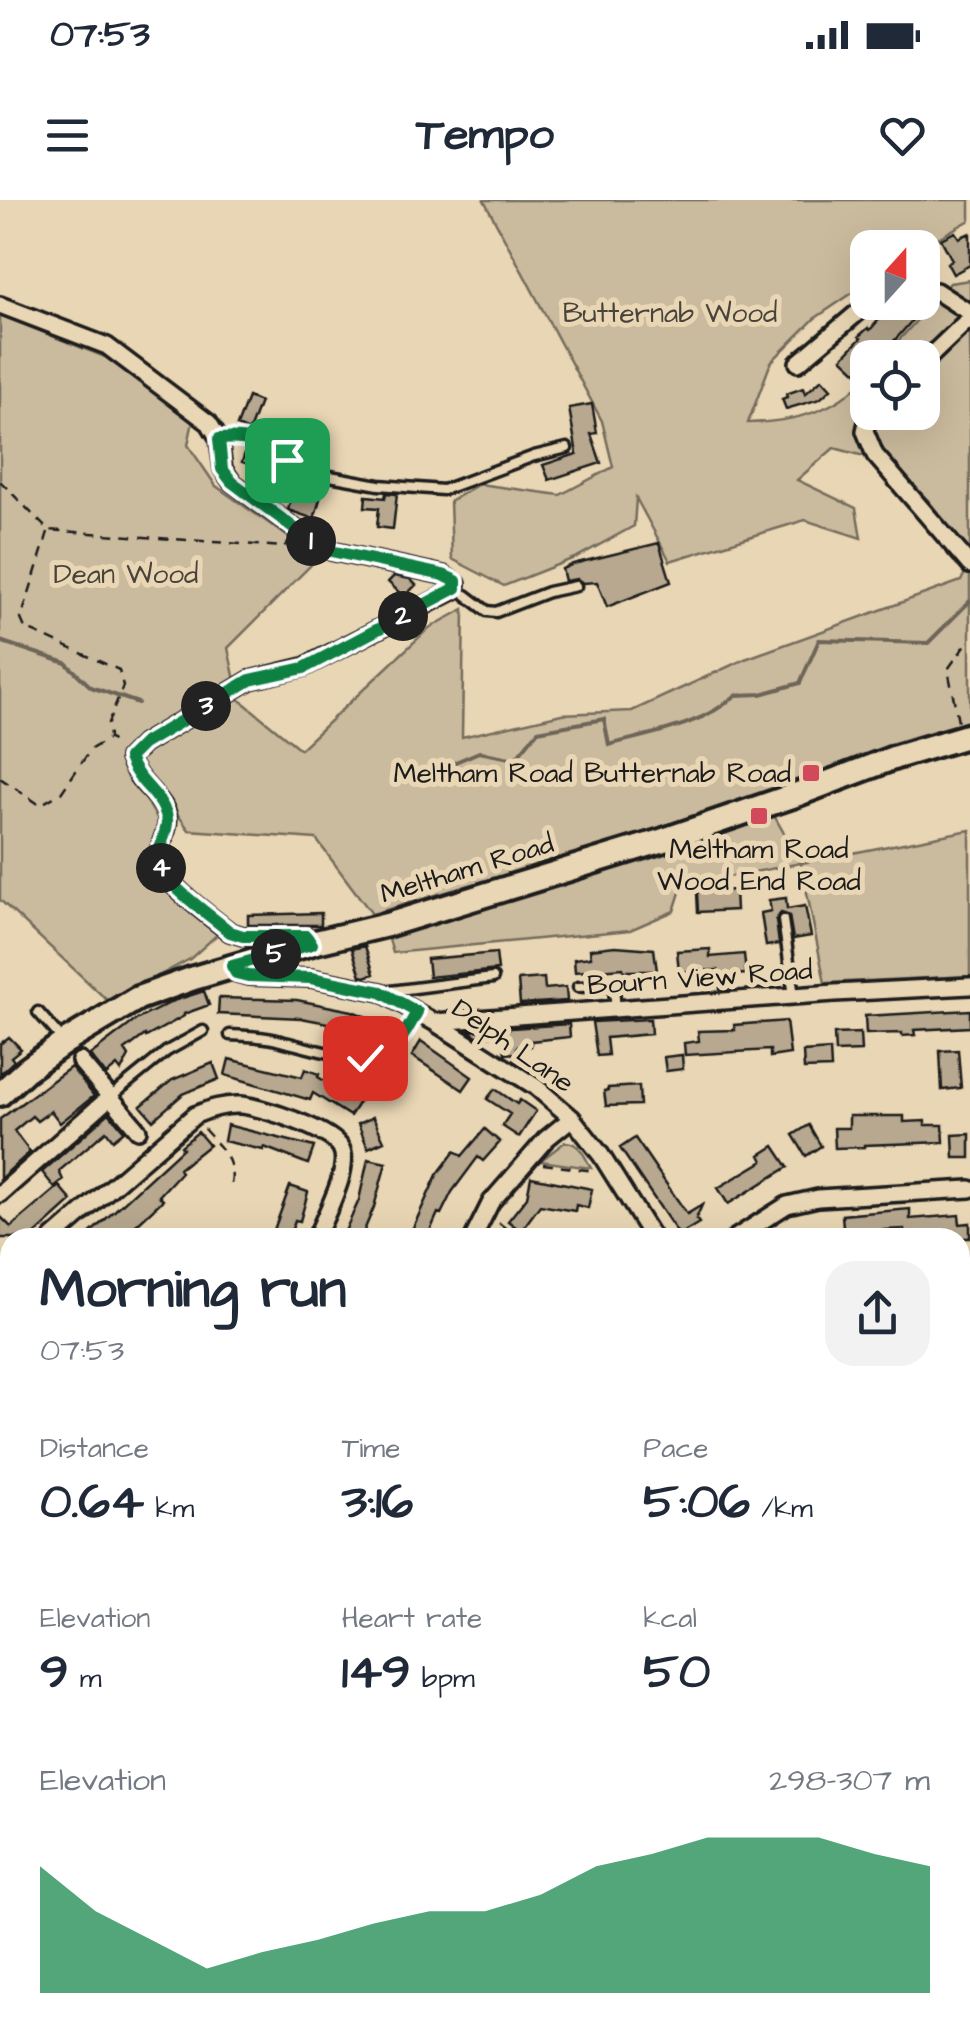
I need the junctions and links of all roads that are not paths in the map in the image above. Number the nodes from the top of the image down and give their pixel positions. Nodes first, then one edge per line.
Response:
1 (940, 294) tunnel mouth
2 (0, 306) edge
3 (970, 316) edge
4 (850, 319) edge
5 (940, 346) edge
6 (798, 363) dead end
7 (866, 430) edge
8 (219, 439) junction
9 (567, 448) dead end
10 (970, 565) edge
11 (576, 586) dead end
12 (461, 591) junction
13 (966, 736) edge
14 (783, 920) dead end
15 (312, 944) junction
16 (232, 966) junction
17 (493, 978) dead end
18 (970, 986) edge
19 (578, 987) dead end
20 (381, 992) junction
21 (794, 996) junction
22 (616, 1009) junction
23 (38, 1012) dead end
24 (417, 1012) junction
25 (434, 1022) junction
26 (203, 1031) dead end
27 (230, 1035) dead end
28 (65, 1042) junction
29 (80, 1061) dead end
30 (0, 1094) edge
31 (109, 1098) junction
32 (572, 1118) junction
33 (138, 1130) dead end
34 (970, 1189) edge
35 (0, 1194) edge
36 (64, 1228) edge
37 (320, 1228) edge
38 (479, 1228) edge
39 (647, 1228) edge
40 (751, 1228) edge

1 - 3 street
2 - 8 street
3 - 5 street
4 - 6 street
7 - 10 street
8 - 9 lane
8 - 12 street
11 - 12 lane
12 - 15 street
13 - 15 main road, Meltham Road
14 - 21 lane
15 - 16 main road, Meltham Road
16 - 20 street, Delph Lane
16 - 28 main road, Meltham Road
17 - 20 lane
18 - 21 street, Bourn View Road
19 - 22 lane
20 - 24 street, Delph Lane
21 - 22 street, Bourn View Road
22 - 25 street, Bourn View Road
23 - 28 lane
24 - 25 street, Delph Lane
24 - 27 lane
25 - 32 street, Delph Lane
26 - 31 lane
28 - 30 main road, Meltham Road
29 - 31 street
31 - 33 street
31 - 35 street
32 - 38 street
32 - 39 street, Delph Lane
34 - 40 street
36 - 37 street

